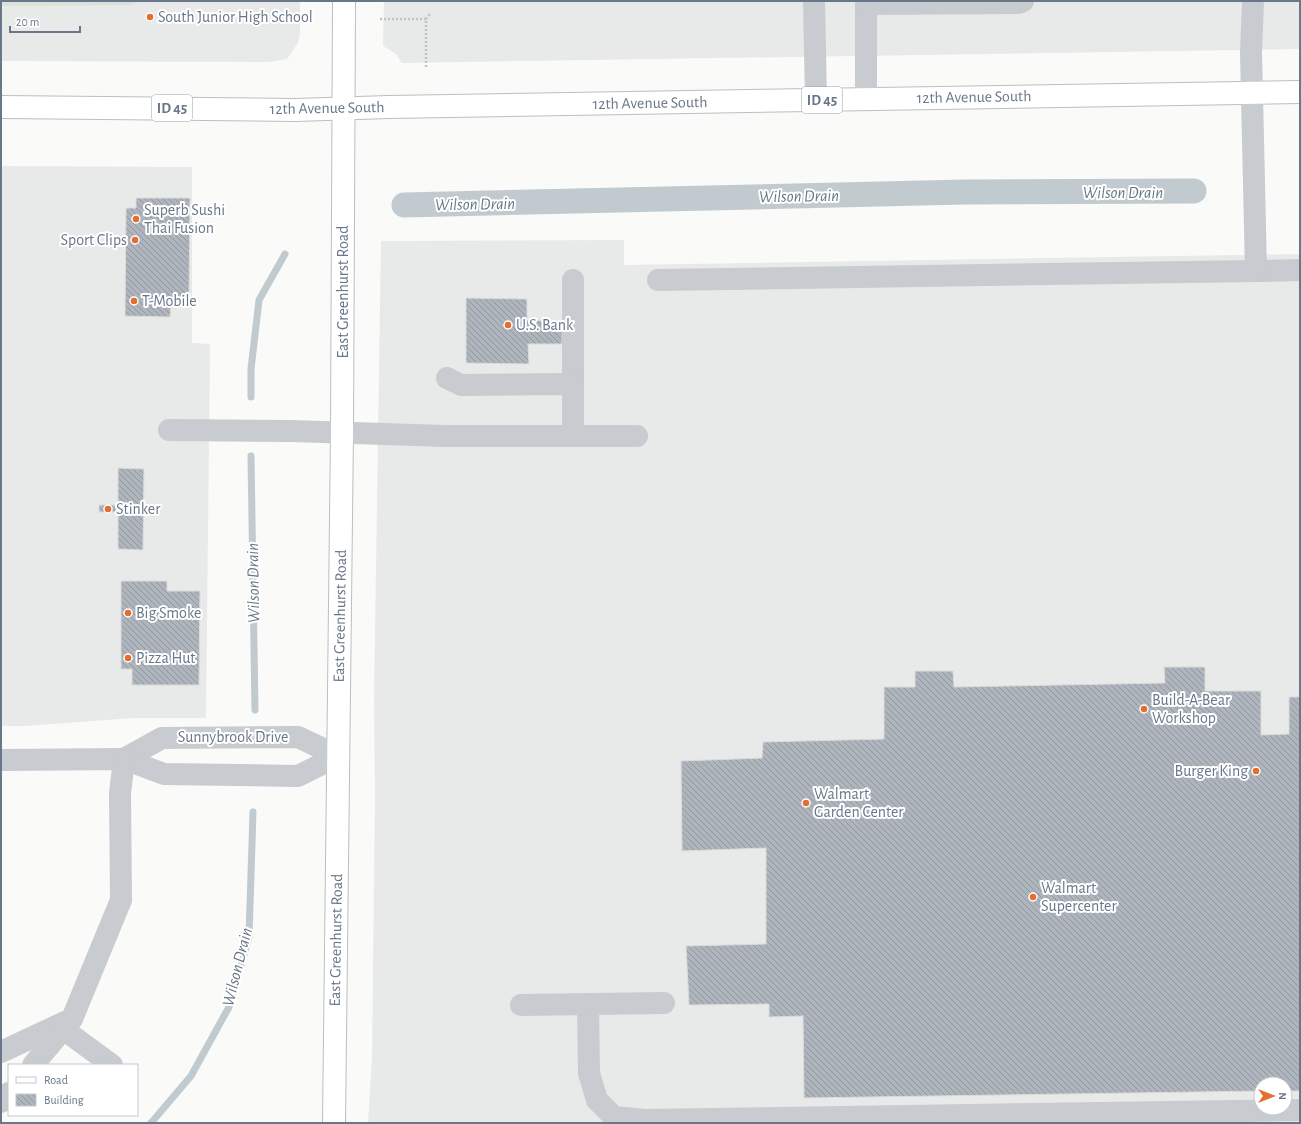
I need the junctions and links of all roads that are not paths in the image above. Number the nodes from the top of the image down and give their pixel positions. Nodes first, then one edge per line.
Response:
1 (344, 1) edge
2 (814, 1) edge
3 (1023, 1) edge
4 (1253, 1) edge
5 (866, 3) edge
6 (1300, 92) edge
7 (1252, 93) junction
8 (866, 99) junction
9 (816, 100) junction
10 (1, 107) edge
11 (344, 109) junction
12 (1300, 270) edge
13 (1256, 271) junction
14 (573, 280) dead end
15 (658, 280) dead end
16 (447, 378) dead end
17 (573, 384) junction
18 (169, 430) dead end
19 (342, 432) junction
20 (573, 436) junction
21 (637, 436) dead end
22 (338, 756) junction
23 (124, 759) junction
24 (1, 760) edge
25 (664, 1003) dead end
26 (588, 1004) junction
27 (521, 1005) dead end
28 (68, 1024) junction
29 (1, 1052) edge
30 (34, 1064) edge
31 (111, 1064) edge
32 (8, 1094) edge
33 (1, 1102) edge
34 (1300, 1110) edge
35 (334, 1123) edge

1 - 11 main road, East Greenhurst Road
2 - 9 street
3 - 5 street
4 - 7 street
5 - 8 street
6 - 7 main road, 12th Avenue South / ID 45
7 - 8 main road, 12th Avenue South / ID 45
7 - 13 street
8 - 9 main road, 12th Avenue South / ID 45
9 - 11 main road, 12th Avenue South / ID 45
10 - 11 main road, 12th Avenue South / ID 45
11 - 19 main road, East Greenhurst Road
12 - 13 street
13 - 15 street
14 - 17 street
16 - 17 street
17 - 20 street
18 - 19 street
19 - 20 street
19 - 22 main road, East Greenhurst Road
20 - 21 street
22 - 23 street, Sunnybrook Drive
22 - 23 street, Sunnybrook Drive
22 - 35 main road, East Greenhurst Road
23 - 24 street, Sunnybrook Drive
23 - 28 street
25 - 26 street
26 - 27 street
26 - 34 street
28 - 29 street
28 - 30 street
28 - 31 street
32 - 33 street

